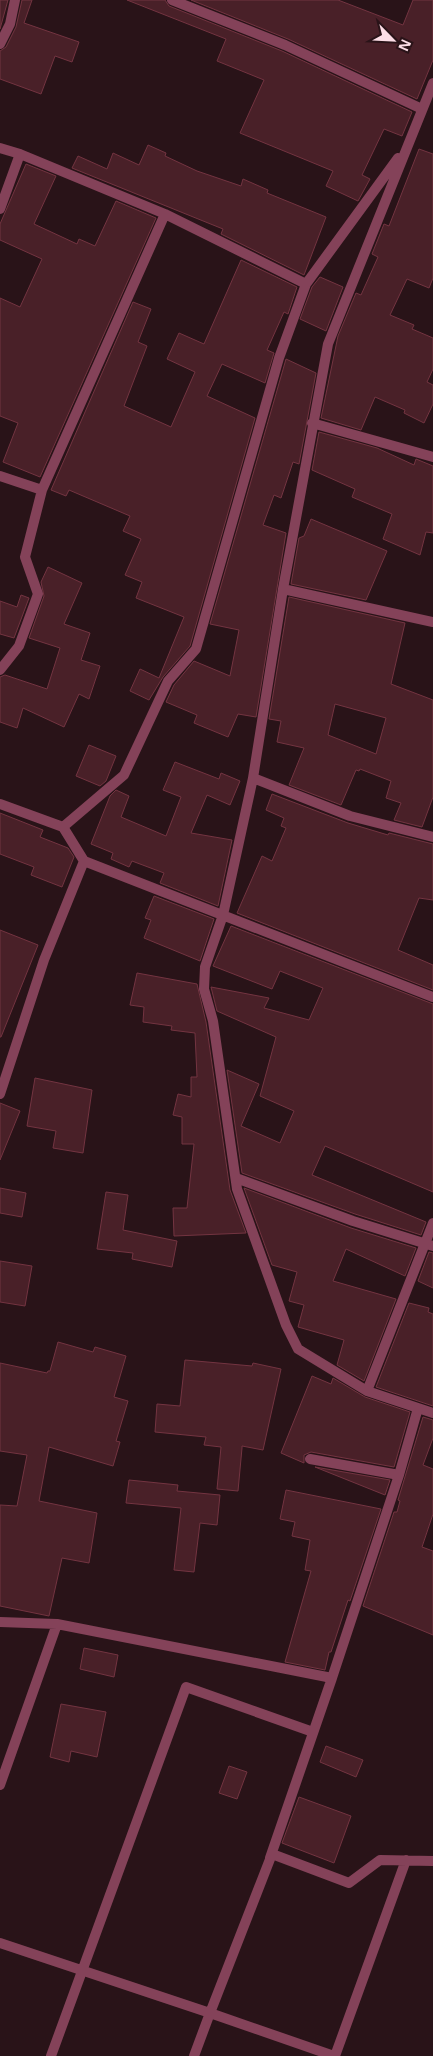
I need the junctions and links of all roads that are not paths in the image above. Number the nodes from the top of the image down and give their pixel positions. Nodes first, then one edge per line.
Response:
1 (15, 0) edge
2 (172, 0) edge
3 (0, 44) edge
4 (433, 83) edge
5 (422, 109) junction
6 (0, 148) edge
7 (406, 148) junction
8 (20, 154) junction
9 (0, 209) edge
10 (165, 214) junction
11 (306, 284) junction
12 (312, 423) junction
13 (433, 457) edge
14 (0, 476) edge
15 (42, 490) junction
16 (283, 589) junction
17 (433, 622) edge
18 (0, 670) edge
19 (253, 778) junction
20 (0, 804) edge
21 (63, 827) junction
22 (433, 837) edge
23 (84, 861) junction
24 (223, 915) junction
25 (433, 998) edge
26 (0, 1094) edge
27 (236, 1178) junction
28 (433, 1223) edge
29 (429, 1245) edge
30 (367, 1391) junction
31 (418, 1408) junction
32 (433, 1413) edge
33 (310, 1458) dead end
34 (399, 1475) junction
35 (0, 1622) edge
36 (57, 1624) junction
37 (204, 1653) dead end
38 (332, 1678) junction
39 (313, 1732) junction
40 (0, 1785) edge
41 (270, 1858) junction
42 (406, 1860) junction
43 (433, 1861) edge
44 (0, 1943) edge
45 (82, 1970) junction
46 (210, 2013) junction
47 (51, 2056) edge
48 (194, 2056) edge
49 (334, 2056) edge

1 - 3 street
2 - 5 street
4 - 5 street
5 - 7 street
6 - 8 street
7 - 11 street
7 - 12 street
8 - 9 street
8 - 10 street
10 - 11 street
10 - 15 street
11 - 21 street
12 - 13 street
12 - 16 street
14 - 15 street
15 - 18 street
16 - 17 street
16 - 19 street
19 - 22 street
19 - 24 street
20 - 21 street
21 - 23 street
23 - 24 street
23 - 26 street
24 - 25 street
24 - 27 street
27 - 29 street
27 - 30 street
28 - 29 street
29 - 30 street
30 - 31 street
31 - 32 street
31 - 34 street
33 - 34 street
34 - 38 street
35 - 36 street
36 - 38 street
36 - 40 street
37 - 38 street
38 - 39 street
39 - 41 street
39 - 45 street
41 - 42 street
41 - 46 street
42 - 43 street
42 - 49 street
44 - 45 street
45 - 46 street
45 - 47 street
46 - 48 street
46 - 49 street

